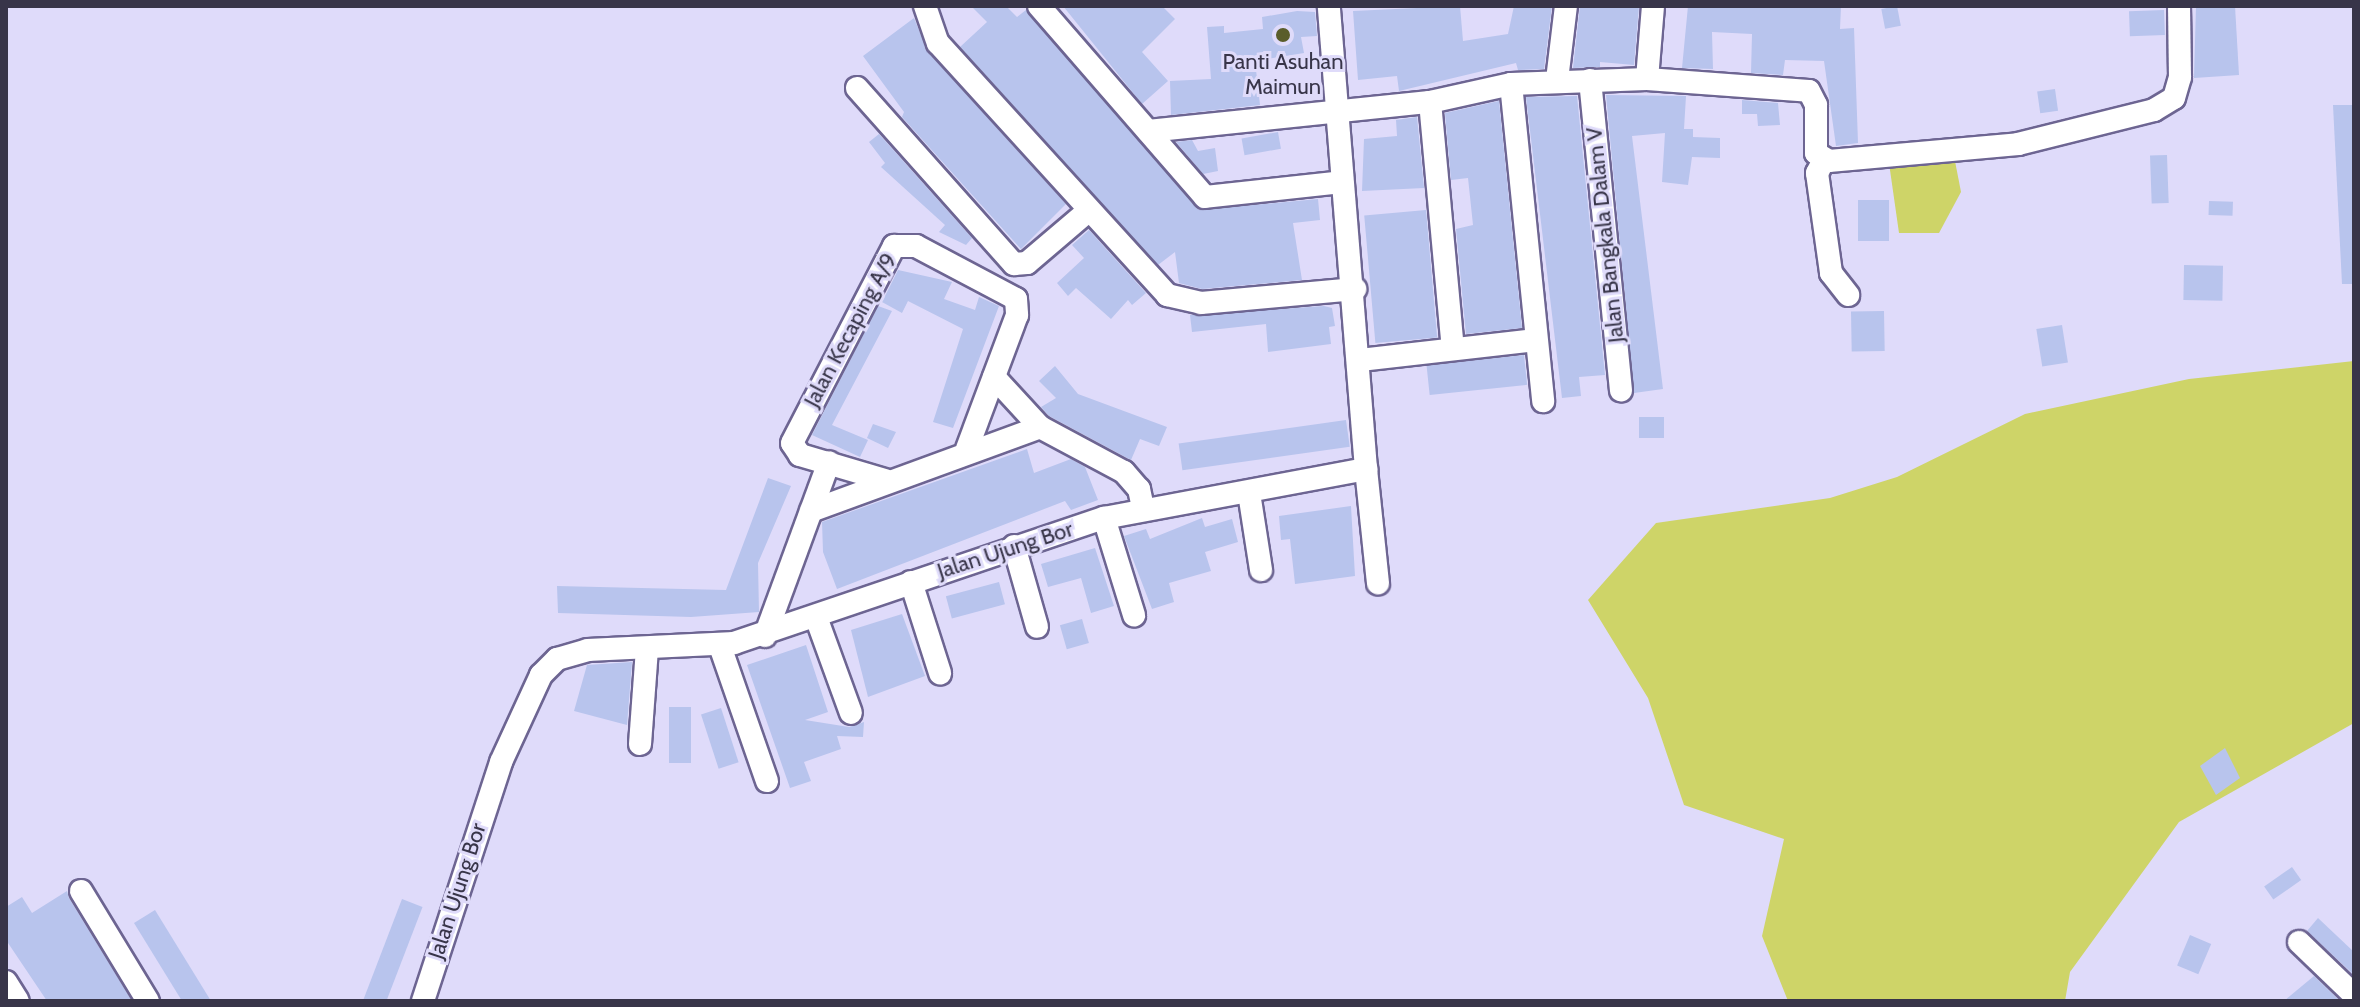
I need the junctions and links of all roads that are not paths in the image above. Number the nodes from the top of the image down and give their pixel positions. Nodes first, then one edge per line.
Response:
1 (925, 6) edge
2 (1039, 6) edge
3 (1329, 6) edge
4 (1566, 6) edge
5 (1653, 6) edge
6 (2179, 6) edge
7 (1647, 79) junction
8 (1557, 80) junction
9 (1590, 80) junction
10 (1511, 84) junction
11 (857, 88) dead end
12 (1430, 102) junction
13 (1335, 111) junction
14 (1148, 131) junction
15 (1824, 160) junction
16 (1342, 182) junction
17 (1088, 211) junction
18 (1355, 289) junction
19 (1848, 295) dead end
20 (1536, 340) junction
21 (1453, 348) junction
22 (1360, 360) junction
23 (994, 377) junction
24 (1621, 390) dead end
25 (1543, 401) dead end
26 (1040, 427) junction
27 (967, 449) junction
28 (829, 462) junction
29 (1366, 469) junction
30 (885, 480) junction
31 (1249, 493) junction
32 (1143, 508) junction
33 (811, 511) junction
34 (1104, 518) junction
35 (1014, 546) junction
36 (1261, 570) dead end
37 (911, 582) junction
38 (1378, 583) dead end
39 (1134, 615) dead end
40 (816, 617) junction
41 (1037, 627) dead end
42 (765, 636) junction
43 (720, 646) junction
44 (647, 648) junction
45 (940, 673) dead end
46 (851, 713) dead end
47 (640, 744) dead end
48 (767, 781) dead end
49 (81, 891) dead end
50 (2299, 942) dead end
51 (6, 982) edge
52 (2354, 995) edge
53 (18, 1001) edge
54 (148, 1001) edge
55 (423, 1001) edge

1 - 17 street
2 - 14 street
3 - 13 street
4 - 8 street
5 - 7 street
6 - 15 street
7 - 9 street
7 - 15 street
8 - 9 street
8 - 10 street
9 - 24 street, Jalan Bangkala Dalam V
10 - 12 street
10 - 20 street
11 - 17 street
12 - 13 street
12 - 21 street
13 - 14 street
13 - 16 street
14 - 16 street
15 - 19 street
16 - 18 street
17 - 18 street
18 - 22 street
20 - 21 street
20 - 25 street
21 - 22 street
22 - 29 street
23 - 26 street
23 - 27 street, Jalan Kecaping A/9
23 - 28 street, Jalan Kecaping A/9
26 - 27 street
26 - 32 street
27 - 30 street
28 - 30 street, Jalan Kecaping A/9
28 - 33 street
29 - 31 street, Jalan Ujung Bor
29 - 38 street
30 - 33 street
31 - 32 street, Jalan Ujung Bor
31 - 36 street
32 - 34 street, Jalan Ujung Bor
33 - 42 street
34 - 35 street, Jalan Ujung Bor
34 - 39 street
35 - 37 street, Jalan Ujung Bor
35 - 41 street
37 - 40 street, Jalan Ujung Bor
37 - 45 street
40 - 42 street, Jalan Ujung Bor
40 - 46 street
42 - 43 street, Jalan Ujung Bor
43 - 44 street, Jalan Ujung Bor
43 - 48 street
44 - 47 street
44 - 55 street, Jalan Ujung Bor
49 - 54 street
50 - 52 street
51 - 53 street

